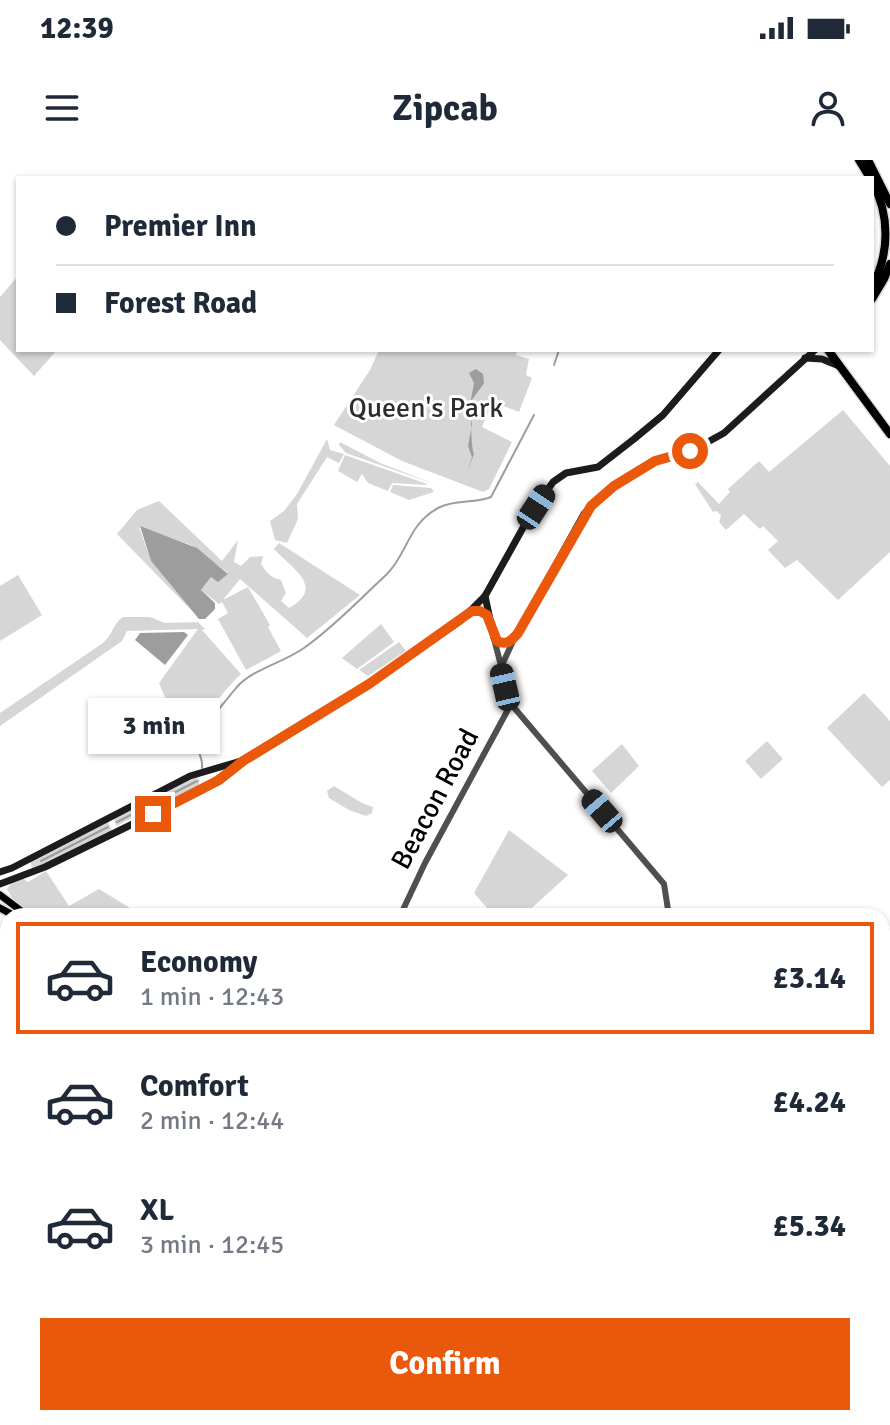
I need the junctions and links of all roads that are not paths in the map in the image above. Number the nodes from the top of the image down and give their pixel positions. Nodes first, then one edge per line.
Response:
1 (868, 160) edge
2 (874, 187) edge
3 (890, 204) edge
4 (890, 264) edge
5 (875, 286) edge
6 (717, 352) edge
7 (812, 352) edge
8 (832, 353) edge
9 (805, 358) junction
10 (841, 367) junction
11 (890, 434) edge
12 (485, 596) junction
13 (472, 611) junction
14 (487, 615) junction
15 (491, 625) junction
16 (518, 633) junction
17 (501, 669) junction
18 (511, 704) junction
19 (243, 761) junction
20 (198, 774) junction
21 (204, 789) junction
22 (109, 818) junction
23 (116, 832) junction
24 (0, 872) edge
25 (0, 884) edge
26 (0, 895) edge
27 (17, 908) edge
28 (404, 908) edge
29 (669, 908) edge

1 - 3 highway
2 - 5 highway
4 - 5 highway
6 - 12 main road
7 - 9 main road
8 - 10 highway
9 - 10 main road
9 - 16 main road
10 - 11 highway
12 - 13 main road
12 - 14 main road
13 - 14 main road
13 - 19 main road
14 - 15 main road
15 - 16 main road
15 - 17 street
16 - 17 street
17 - 18 street
18 - 28 street, Beacon Road
18 - 29 street
19 - 20 main road
19 - 21 main road
20 - 21 main road
20 - 22 main road
21 - 23 main road
22 - 23 main road
22 - 24 main road
23 - 25 main road
26 - 27 main road

